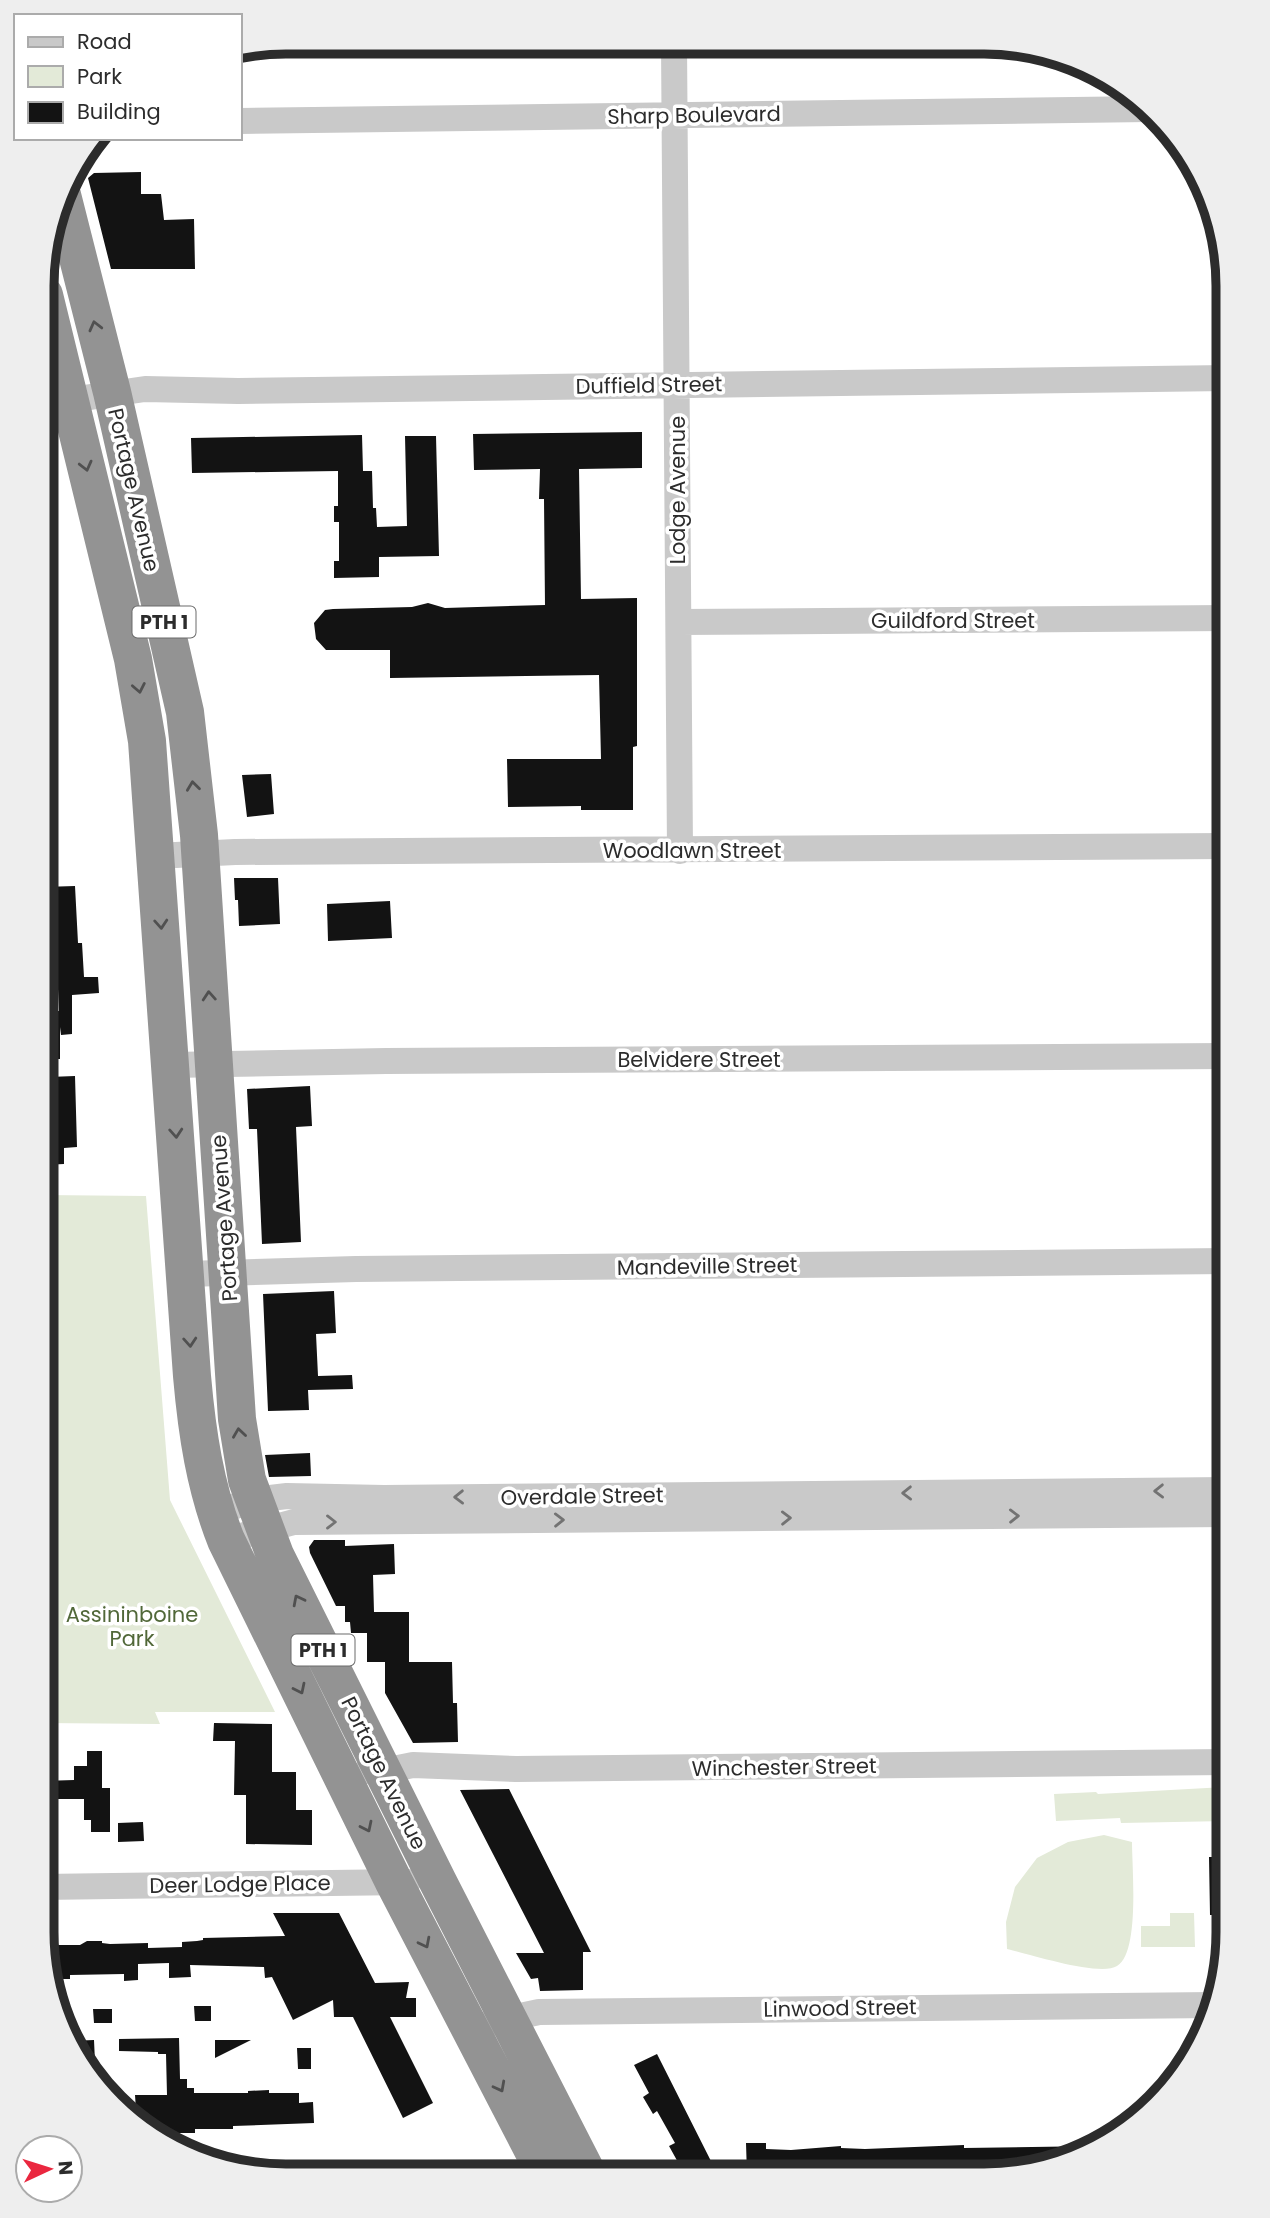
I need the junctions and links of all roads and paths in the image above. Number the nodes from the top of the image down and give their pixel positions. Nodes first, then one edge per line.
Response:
1 (674, 54) edge
2 (1133, 109) edge
3 (674, 116) junction
4 (242, 121) edge
5 (67, 213) edge
6 (54, 335) edge
7 (1216, 378) edge
8 (676, 385) junction
9 (112, 392) junction
10 (70, 400) junction
11 (1216, 618) edge
12 (679, 622) junction
13 (1216, 845) edge
14 (680, 851) junction
15 (200, 854) junction
16 (156, 856) junction
17 (1216, 1056) edge
18 (214, 1064) junction
19 (171, 1065) junction
20 (1215, 1261) edge
21 (228, 1272) junction
22 (186, 1274) junction
23 (1215, 1491) edge
24 (952, 1505) junction
25 (258, 1514) junction
26 (1215, 1514) edge
27 (221, 1526) junction
28 (1215, 1762) edge
29 (341, 1771) junction
30 (383, 1771) junction
31 (394, 1882) junction
32 (438, 1882) junction
33 (54, 1887) edge
34 (1203, 2005) edge
35 (507, 2018) junction
36 (468, 2027) junction
37 (561, 2164) edge
38 (562, 2164) edge

1 - 3 street, Lodge Avenue
2 - 3 street, Sharp Boulevard
3 - 4 street, Sharp Boulevard
3 - 8 street, Lodge Avenue
9 -> 5 highway, Portage Avenue / PTH 1
6 - 10 highway, Portage Avenue / PTH 1
7 - 8 street, Duffield Street
8 - 9 street, Duffield Street
8 - 12 street, Lodge Avenue
9 - 10 street, Duffield Street
15 -> 9 highway, Portage Avenue / PTH 1
10 -> 16 highway, Portage Avenue / PTH 1
11 - 12 street, Guildford Street
12 - 14 street, Lodge Avenue
13 - 14 street, Woodlawn Street
14 - 15 street, Woodlawn Street
15 - 16 street, Woodlawn Street
18 -> 15 highway, Portage Avenue / PTH 1
16 -> 19 highway, Portage Avenue / PTH 1
17 - 18 street, Belvidere Street
18 - 19 street, Belvidere Street
18 - 21 highway, Portage Avenue / PTH 1
19 -> 22 highway, Portage Avenue / PTH 1
20 - 21 street, Mandeville Street
21 - 22 street, Mandeville Street
25 -> 21 highway, Portage Avenue / PTH 1
22 -> 27 highway, Portage Avenue / PTH 1
23 -> 24 street, Overdale Street
24 - 25 street, Overdale Street
24 -> 26 street, Overdale Street
25 - 27 street, Overdale Street
30 -> 25 highway, Portage Avenue / PTH 1
27 -> 29 highway, Portage Avenue / PTH 1
28 - 30 street, Winchester Street
29 - 30 street, Winchester Street
29 -> 31 highway, Portage Avenue / PTH 1
30 - 32 highway, Portage Avenue / PTH 1
31 - 32 street, Deer Lodge Place
31 - 33 street, Deer Lodge Place
31 -> 36 highway, Portage Avenue / PTH 1
32 - 35 highway, Portage Avenue / PTH 1
34 - 35 street, Linwood Street
35 - 36 street, Linwood Street
35 - 38 highway, Portage Avenue / PTH 1
36 -> 37 highway, Portage Avenue / PTH 1

